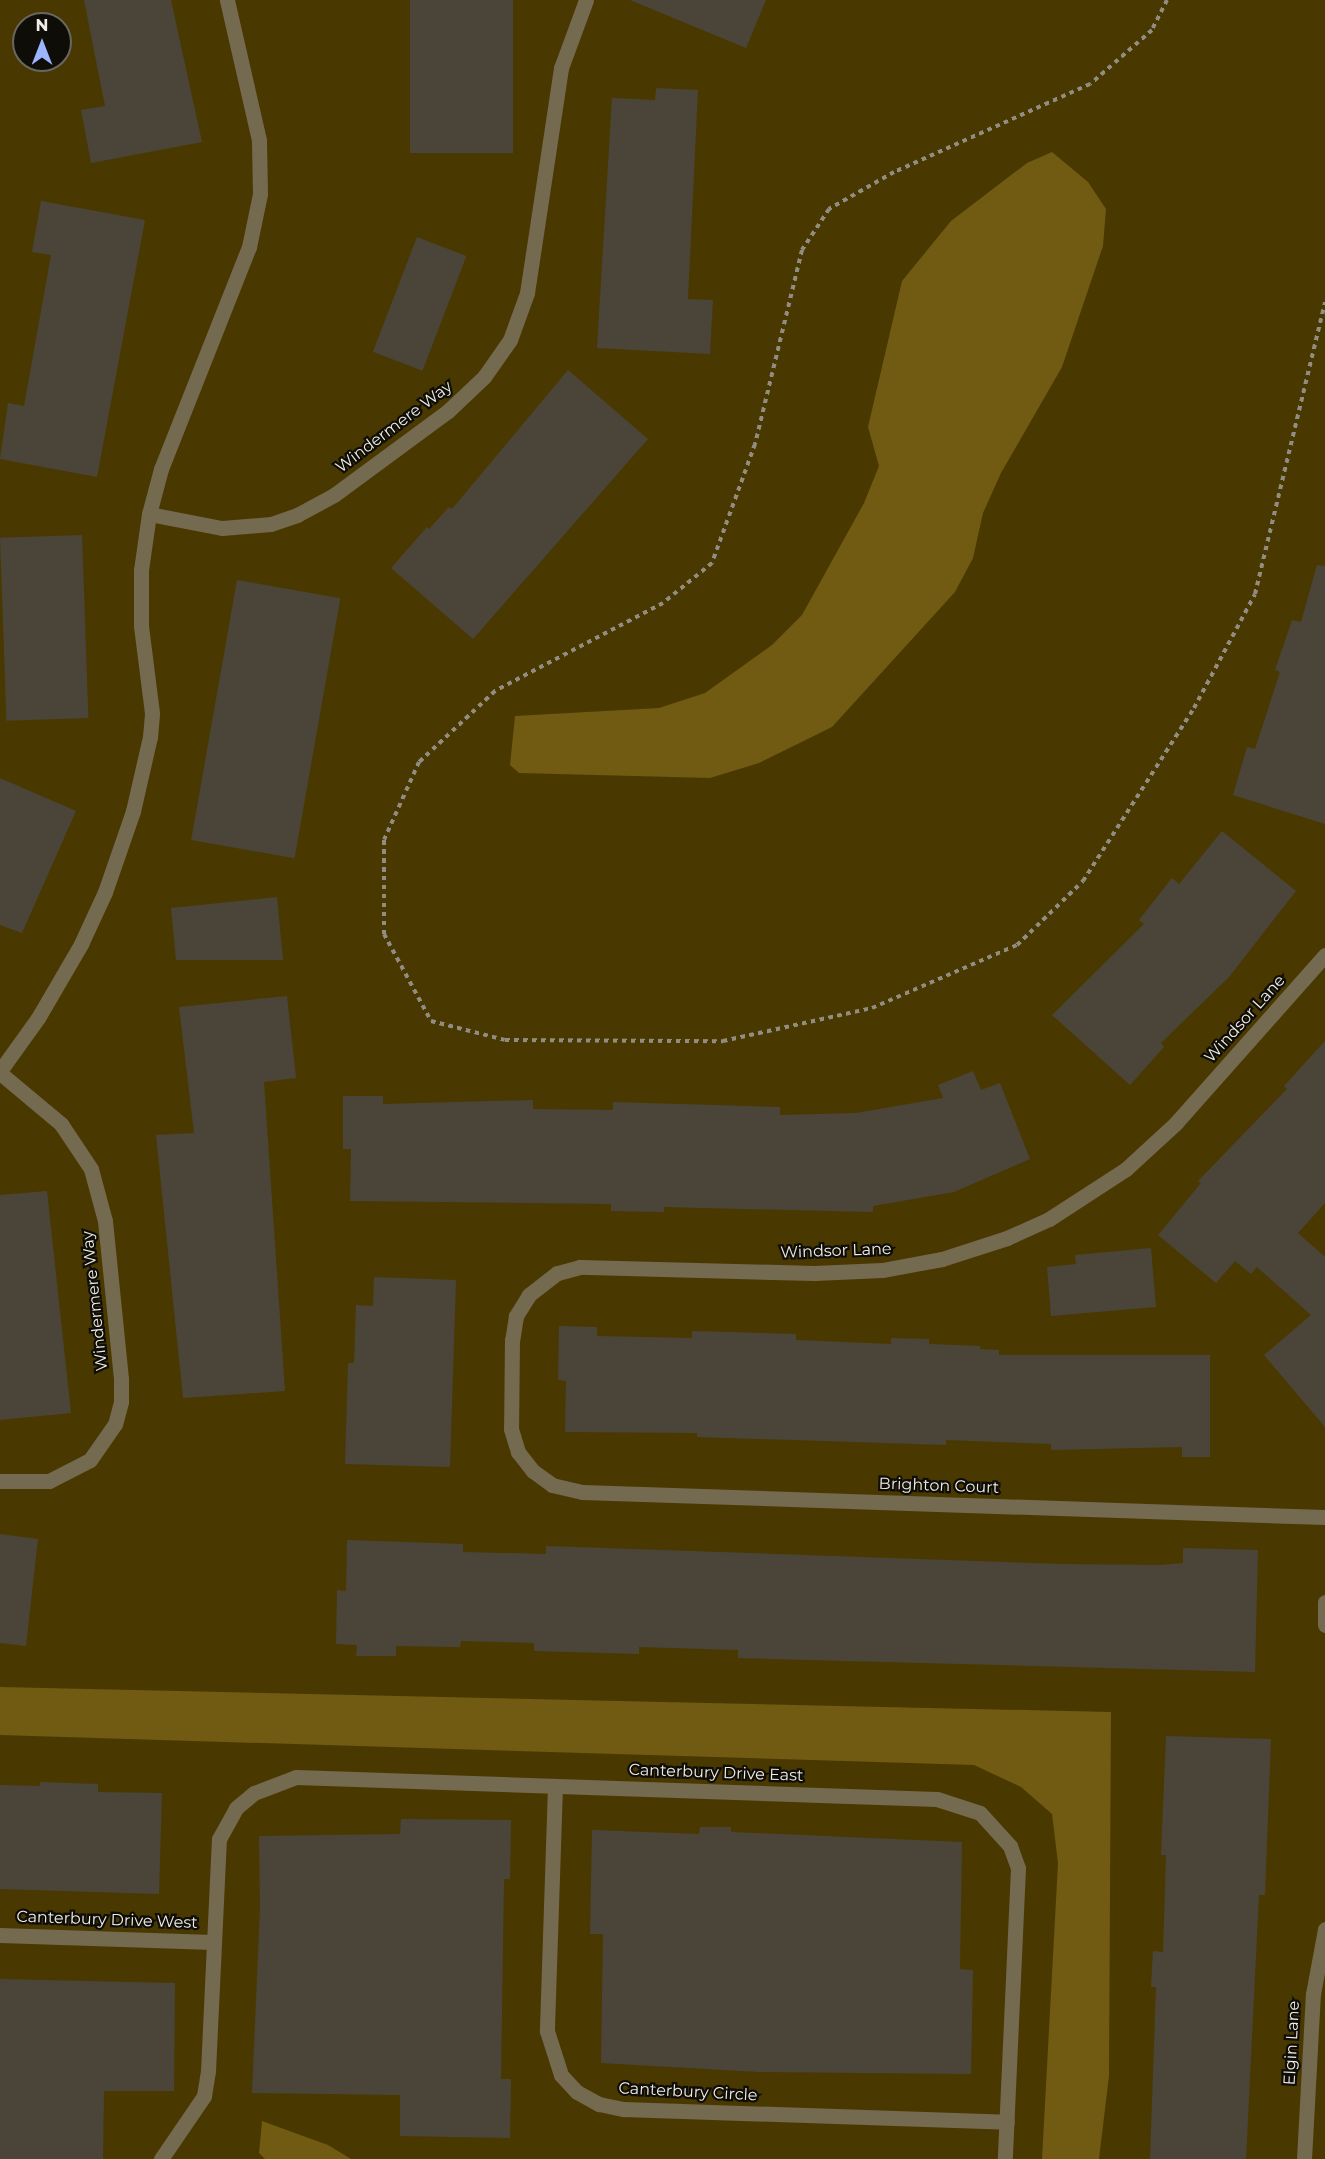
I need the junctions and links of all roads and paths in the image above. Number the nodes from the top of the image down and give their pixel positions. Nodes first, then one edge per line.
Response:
1 (227, 0) edge
2 (586, 0) edge
3 (1167, 0) edge
4 (1325, 302) edge
5 (149, 514) junction
6 (1325, 955) edge
7 (0, 1072) edge
8 (0, 1481) edge
9 (552, 1485) joint
10 (1325, 1517) edge
11 (1325, 1602) edge
12 (1325, 1625) edge
13 (555, 1786) junction
14 (1325, 1929) edge
15 (0, 1935) edge
16 (213, 1942) junction
17 (1007, 2122) junction
18 (161, 2159) edge
19 (1005, 2159) edge
20 (1304, 2159) edge

1 - 5 street, Windermere Way
2 - 5 street, Windermere Way
3 - 4 path
5 - 7 street, Windermere Way
6 - 9 street, Windsor Lane
7 - 8 street, Windermere Way
9 - 10 street, Brighton Court
11 - 12 street
13 - 16 street, Canterbury Drive East
13 - 17 street, Canterbury Circle
13 - 17 street, Canterbury Drive East
14 - 20 street, Elgin Lane
15 - 16 street, Canterbury Drive West
16 - 18 street, Canterbury Drive East
17 - 19 street, Canterbury Drive East

